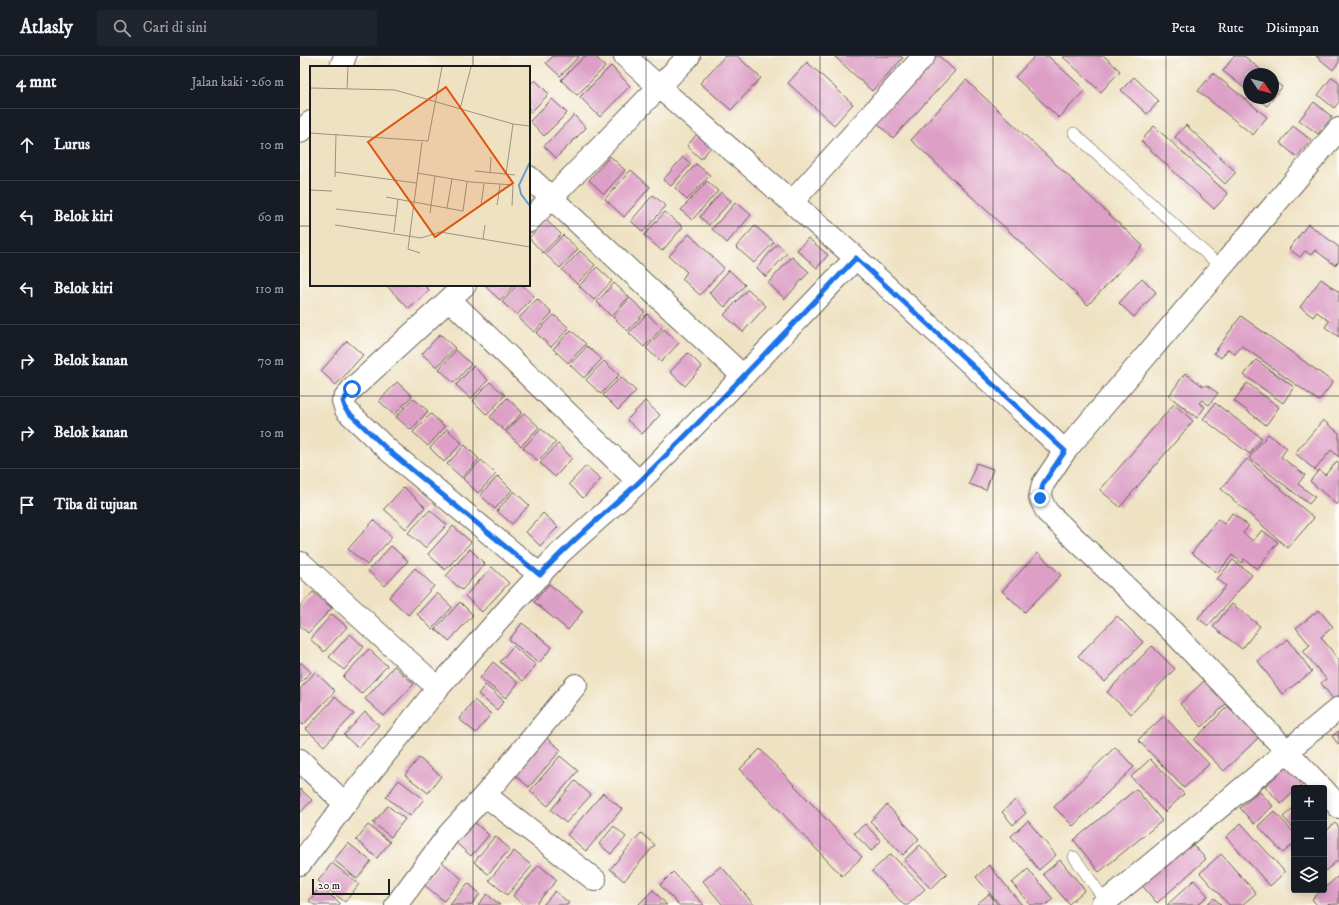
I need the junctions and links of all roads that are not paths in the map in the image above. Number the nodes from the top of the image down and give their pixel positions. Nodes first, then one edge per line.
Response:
1 (345, 56) edge
2 (625, 56) edge
3 (689, 56) edge
4 (924, 56) edge
5 (341, 66) edge
6 (659, 87) junction
7 (310, 123) edge
8 (1339, 129) edge
9 (300, 132) edge
10 (1074, 133) dead end
11 (530, 178) edge
12 (552, 198) junction
13 (792, 202) junction
14 (530, 220) edge
15 (856, 258) junction
16 (1222, 268) junction
17 (464, 286) edge
18 (450, 300) junction
19 (743, 376) junction
20 (1065, 451) junction
21 (639, 482) junction
22 (300, 563) edge
23 (540, 575) junction
24 (576, 685) dead end
25 (438, 688) junction
26 (1339, 708) edge
27 (1287, 750) junction
28 (300, 760) edge
29 (1319, 785) edge
30 (1327, 793) edge
31 (485, 795) junction
32 (345, 804) junction
33 (1339, 807) edge
34 (1074, 857) dead end
35 (300, 864) edge
36 (595, 880) dead end
37 (1106, 904) edge
38 (396, 905) edge

1 - 5 street
2 - 6 street
3 - 6 street
4 - 13 street
6 - 12 street
6 - 13 street
7 - 9 street
8 - 16 street
10 - 16 lane
11 - 12 street
12 - 14 street
12 - 19 street
13 - 15 street
15 - 19 street
15 - 20 street
16 - 20 street
17 - 18 street
18 - 21 street
18 - 23 street
19 - 21 street
20 - 27 street
21 - 23 street
22 - 25 street
23 - 25 street
24 - 31 street
25 - 32 street
26 - 27 street
27 - 29 street
27 - 37 street
28 - 32 street
30 - 33 street
31 - 36 street
31 - 38 street
32 - 35 street
34 - 37 lane

